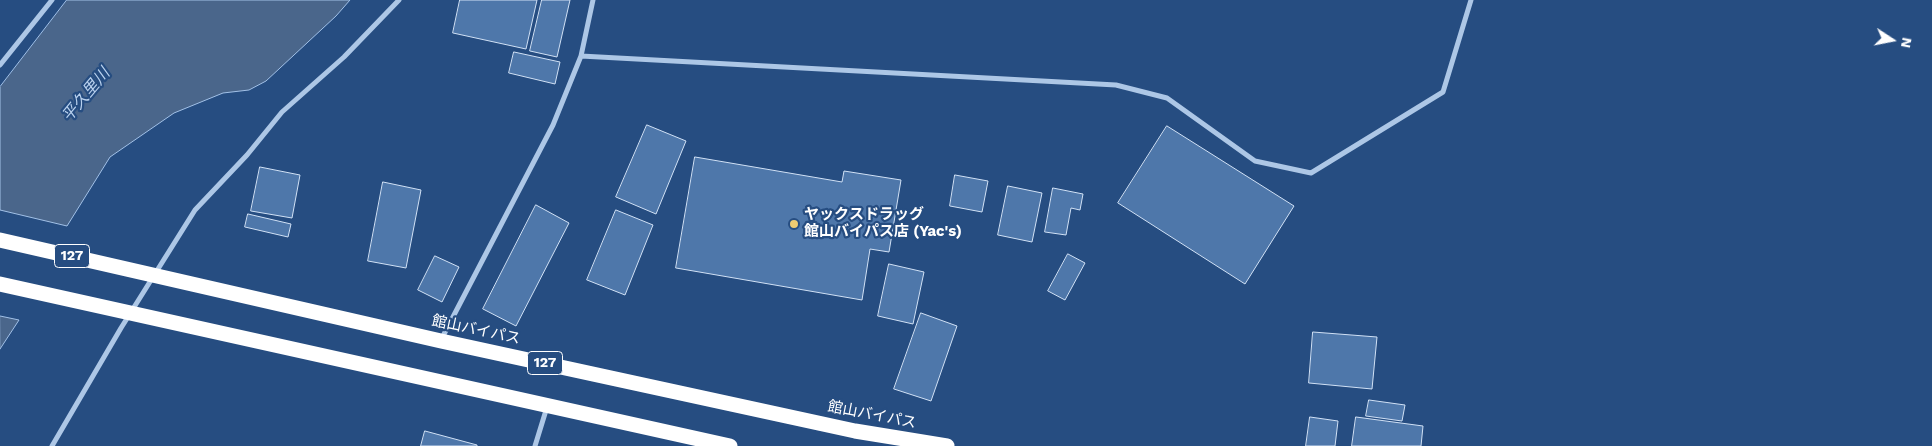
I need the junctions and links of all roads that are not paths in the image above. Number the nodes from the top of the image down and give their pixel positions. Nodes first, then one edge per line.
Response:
1 (52, 0) edge
2 (399, 0) edge
3 (593, 0) edge
4 (1471, 0) edge
5 (581, 56) junction
6 (1, 62) edge
7 (0, 240) edge
8 (150, 274) junction
9 (0, 284) edge
10 (125, 313) junction
11 (441, 341) junction
12 (547, 406) junction
13 (52, 446) edge
14 (535, 446) edge
15 (730, 446) edge
16 (947, 446) edge

1 - 6 street
2 - 8 street
3 - 5 street
4 - 5 street
5 - 11 street
7 - 8 highway, 館山バイパス / 127
8 - 10 street
8 - 11 highway, 館山バイパス / 127
9 - 10 highway
10 - 12 highway
10 - 13 street
11 - 16 highway, 館山バイパス / 127
12 - 14 street
12 - 15 highway

